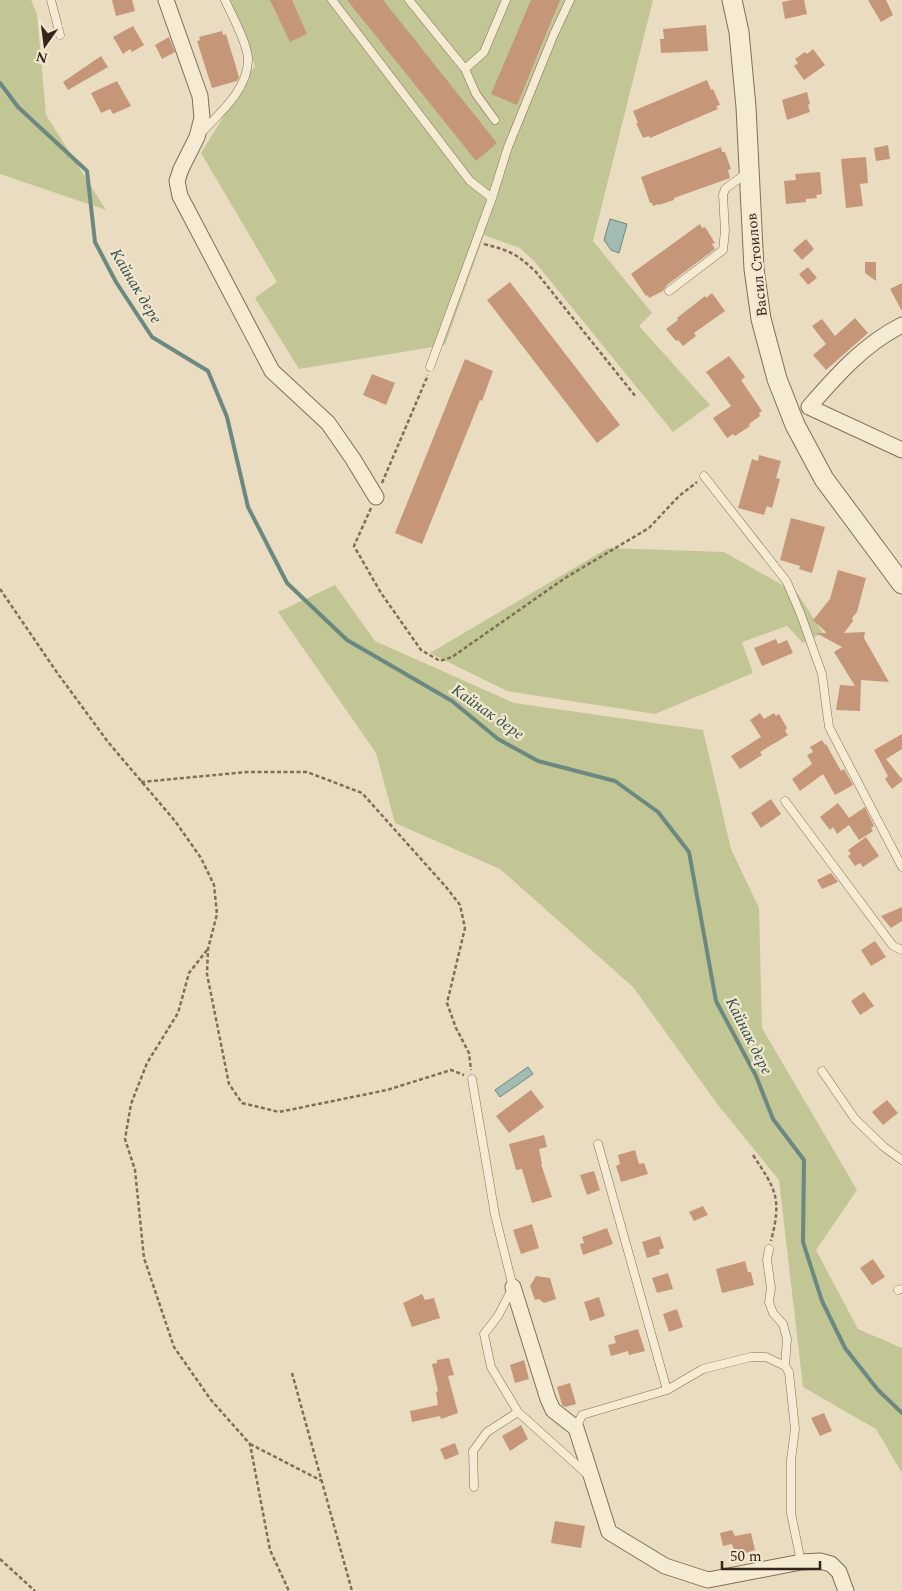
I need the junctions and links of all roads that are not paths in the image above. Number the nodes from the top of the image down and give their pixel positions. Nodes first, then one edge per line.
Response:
1 (51, 0) edge
2 (166, 0) edge
3 (225, 0) edge
4 (332, 0) edge
5 (409, 0) edge
6 (506, 0) edge
7 (570, 0) edge
8 (732, 0) edge
9 (60, 35) dead end
10 (465, 69) junction
11 (495, 120) dead end
12 (197, 137) junction
13 (748, 172) junction
14 (492, 198) junction
15 (669, 291) dead end
16 (902, 325) edge
17 (430, 367) road end
18 (809, 407) junction
19 (789, 411) junction
20 (902, 450) edge
21 (704, 476) road end
22 (376, 497) road end
23 (902, 584) edge
24 (785, 801) dead end
25 (902, 867) edge
26 (902, 950) edge
27 (822, 1071) dead end
28 (472, 1079) road end
29 (598, 1144) dead end
30 (902, 1160) edge
31 (769, 1249) road end
32 (514, 1287) junction
33 (785, 1366) junction
34 (667, 1390) junction
35 (518, 1412) junction
36 (576, 1428) junction
37 (591, 1478) junction
38 (474, 1487) dead end
39 (801, 1562) junction
40 (710, 1586) edge
41 (846, 1591) edge

1 - 9 lane
2 - 12 street
3 - 12 lane
4 - 14 lane
5 - 10 lane
6 - 10 lane
7 - 14 lane
8 - 13 street, Васил Стоилов
10 - 11 lane
12 - 22 street
13 - 15 lane
13 - 19 street, Васил Стоилов
14 - 17 lane
16 - 18 street
18 - 19 street
18 - 20 street
19 - 23 street, Васил Стоилов
21 - 25 lane
24 - 26 lane
27 - 30 lane
28 - 32 lane
29 - 34 lane
31 - 33 lane
32 - 35 lane
32 - 36 street
33 - 34 lane
33 - 39 lane
34 - 36 lane
35 - 37 lane
35 - 38 lane
36 - 37 street
37 - 40 street
39 - 40 street
39 - 41 street

